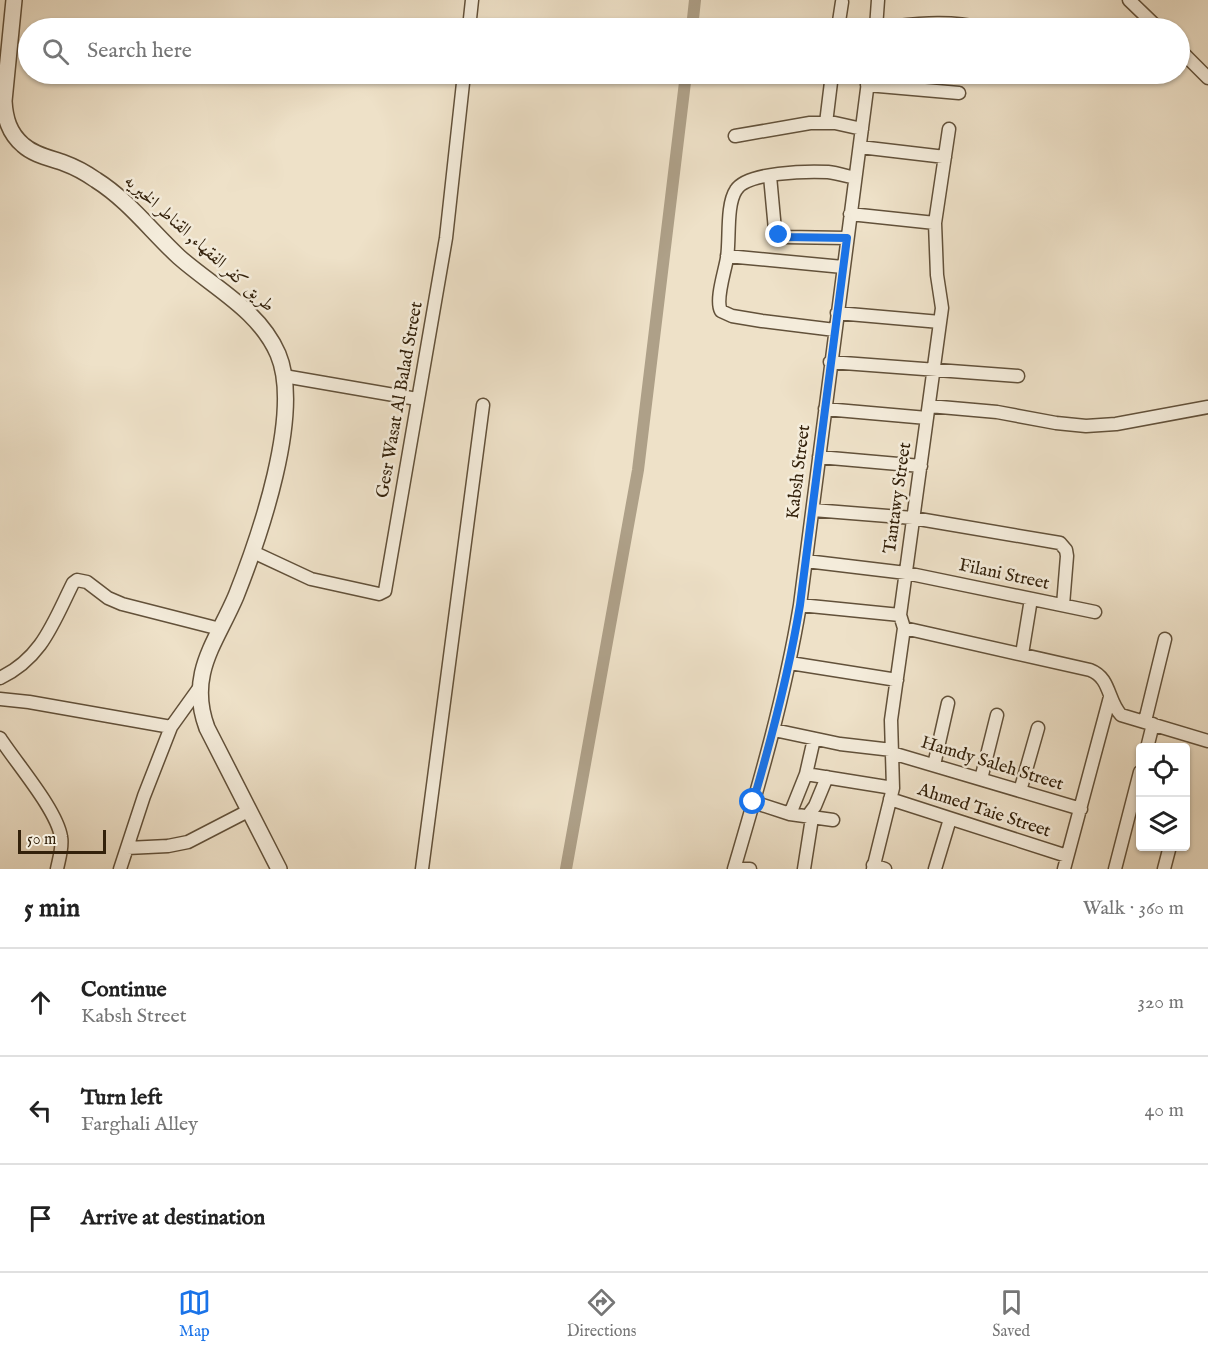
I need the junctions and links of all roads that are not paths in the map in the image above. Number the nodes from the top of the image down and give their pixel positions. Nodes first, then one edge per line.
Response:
1 (14, 0) edge
2 (472, 0) edge
3 (878, 0) edge
4 (1129, 0) edge
5 (842, 2) dead end
6 (470, 18) edge
7 (840, 18) edge
8 (877, 18) edge
9 (1148, 18) edge
10 (1190, 61) edge
11 (1208, 78) edge
12 (463, 84) edge
13 (831, 84) edge
14 (867, 84) edge
15 (900, 84) edge
16 (959, 93) dead end
17 (826, 123) junction
18 (862, 129) junction
19 (949, 129) dead end
20 (735, 136) dead end
21 (860, 147) junction
22 (945, 157) junction
23 (770, 176) junction
24 (855, 178) junction
25 (850, 214) junction
26 (935, 223) junction
27 (847, 238) junction
28 (727, 256) junction
29 (843, 267) junction
30 (837, 312) junction
31 (940, 321) junction
32 (835, 330) junction
33 (830, 362) junction
34 (934, 370) junction
35 (284, 376) junction
36 (1018, 376) dead end
37 (417, 399) junction
38 (483, 405) dead end
39 (1208, 407) edge
40 (825, 409) junction
41 (928, 412) junction
42 (819, 457) junction
43 (921, 466) junction
44 (813, 510) junction
45 (913, 518) junction
46 (252, 552) junction
47 (806, 561) junction
48 (906, 573) junction
49 (1031, 599) junction
50 (800, 605) junction
51 (1064, 605) junction
52 (1095, 612) dead end
53 (900, 615) junction
54 (904, 628) junction
55 (220, 629) junction
56 (1165, 639) dead end
57 (1022, 654) junction
58 (790, 663) junction
59 (0, 678) edge
60 (897, 680) junction
61 (199, 688) junction
62 (1110, 697) junction
63 (0, 699) edge
64 (948, 703) dead end
65 (997, 715) dead end
66 (1149, 723) junction
67 (171, 727) junction
68 (1038, 728) dead end
69 (774, 730) junction
70 (0, 738) edge
71 (814, 739) junction
72 (1208, 741) edge
73 (1147, 743) edge
74 (892, 751) junction
75 (934, 765) junction
76 (806, 774) junction
77 (827, 777) junction
78 (981, 779) junction
79 (1136, 788) edge
80 (1020, 791) junction
81 (892, 794) junction
82 (753, 802) junction
83 (1081, 809) junction
84 (248, 811) junction
85 (790, 814) junction
86 (810, 818) junction
87 (950, 819) junction
88 (833, 820) dead end
89 (127, 848) junction
90 (1169, 851) edge
91 (1067, 856) junction
92 (877, 868) edge
93 (57, 869) edge
94 (120, 869) edge
95 (279, 869) edge
96 (422, 869) edge
97 (734, 869) edge
98 (750, 869) edge
99 (804, 869) edge
100 (935, 869) edge
101 (1064, 869) edge
102 (1115, 869) edge
103 (1164, 869) edge

1 - 35 street, طريق كفر الفقهاء, القناطر الخيريه
2 - 6 street
3 - 8 street
4 - 9 street
5 - 7 street
10 - 11 street
12 - 37 street, Gesr Wasat Al Balad Street
13 - 17 street
14 - 18 street, Kabsh Street
15 - 16 street
17 - 18 street
17 - 20 street
18 - 21 street, Kabsh Street
19 - 22 street, Tantawy Street
21 - 22 street
21 - 24 street, Kabsh Street
22 - 26 street, Tantawy Street
23 - 24 street
23 - 27 street
23 - 28 street
24 - 25 street, Kabsh Street
25 - 26 street
25 - 27 street, Kabsh Street
26 - 31 street, Tantawy Street
27 - 29 street, Kabsh Street
28 - 29 street
28 - 32 street
29 - 30 street, Kabsh Street
30 - 31 street
30 - 32 street, Kabsh Street
31 - 34 street, Tantawy Street
32 - 33 street, Kabsh Street
33 - 34 street
33 - 40 street, Kabsh Street
34 - 36 street
34 - 41 street, Tantawy Street
35 - 37 street
35 - 46 street, طريق كفر الفقهاء, القناطر الخيريه
37 - 46 street, Gesr Wasat Al Balad Street
38 - 96 street
39 - 41 street
40 - 41 street
40 - 42 street, Kabsh Street
41 - 43 street, Tantawy Street
42 - 43 street
42 - 44 street, Kabsh Street
43 - 45 street, Tantawy Street
44 - 45 street
44 - 47 street, Kabsh Street
45 - 48 street, Tantawy Street
45 - 51 street
46 - 55 street, طريق كفر الفقهاء, القناطر الخيريه
47 - 48 street, Filani Street
47 - 50 street, Kabsh Street
48 - 49 street, Filani Street
48 - 53 street, Tantawy Street
49 - 51 street, Filani Street
49 - 57 street
50 - 53 street
50 - 58 street, Kabsh Street
51 - 52 street, Filani Street
53 - 54 street, Tantawy Street
54 - 57 street
54 - 60 street, Tantawy Street
55 - 59 street
55 - 61 street, طريق كفر الفقهاء, القناطر الخيريه
56 - 66 street
57 - 62 street
58 - 60 street
58 - 69 street, Kabsh Street
60 - 74 street, Tantawy Street
61 - 67 street
61 - 84 street, طريق كفر الفقهاء, القناطر الخيريه
62 - 66 street
62 - 83 street
63 - 67 street
64 - 75 street
65 - 78 street
66 - 72 street
66 - 73 street
67 - 89 street
68 - 80 street
69 - 71 street, Hamdy Saleh Street
69 - 82 street, Kabsh Street
70 - 93 street
71 - 74 street, Hamdy Saleh Street
71 - 76 street
74 - 75 street, Hamdy Saleh Street
74 - 81 street, Tantawy Street
75 - 78 street, Hamdy Saleh Street
76 - 77 street, Ahmed Taie Street
76 - 85 street
77 - 81 street, Ahmed Taie Street
77 - 86 street
78 - 80 street, Hamdy Saleh Street
79 - 102 street
80 - 83 street, Hamdy Saleh Street
81 - 87 street, Ahmed Taie Street
81 - 92 street, Tantawy Street
82 - 85 street
82 - 97 street, Kabsh Street
83 - 91 street
84 - 89 street
84 - 95 street, طريق كفر الفقهاء, القناطر الخيريه
85 - 86 street
86 - 88 street
86 - 99 street
87 - 91 street, Ahmed Taie Street
87 - 100 street
89 - 94 street
90 - 103 street
91 - 101 street
97 - 98 street

